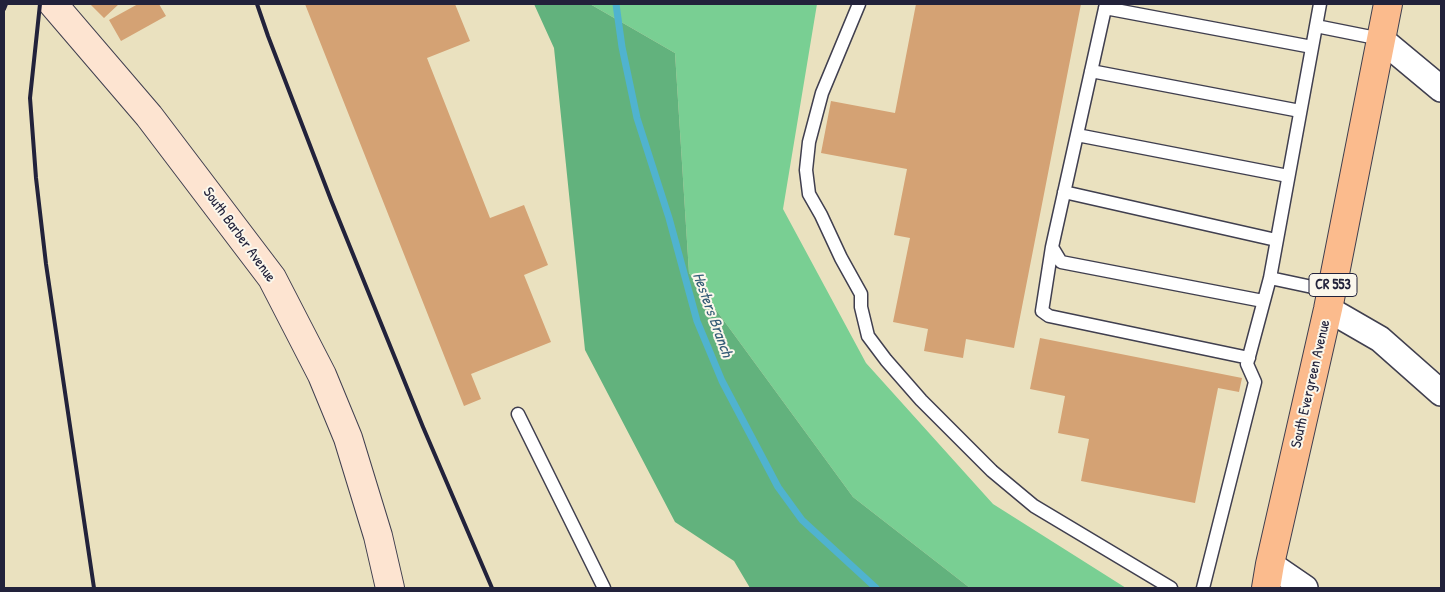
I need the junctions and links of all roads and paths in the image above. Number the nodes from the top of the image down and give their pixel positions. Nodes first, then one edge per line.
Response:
1 (53, 4) edge
2 (859, 4) edge
3 (1320, 4) edge
4 (1388, 4) edge
5 (1105, 6) edge
6 (1316, 26) junction
7 (1381, 39) junction
8 (1312, 47) junction
9 (1091, 71) junction
10 (1441, 89) edge
11 (1300, 111) junction
12 (1077, 135) junction
13 (1288, 176) junction
14 (1064, 192) junction
15 (1276, 240) junction
16 (1052, 247) junction
17 (1270, 278) junction
18 (1329, 300) junction
19 (1263, 301) junction
20 (1249, 358) junction
21 (1441, 393) edge
22 (518, 414) dead end
23 (1268, 576) edge
24 (390, 588) edge
25 (604, 588) edge
26 (1171, 588) edge
27 (1203, 588) edge
28 (1305, 588) edge

1 - 24 street, South Barber Avenue
2 - 26 lane
3 - 6 lane
4 - 7 main road, South Evergreen Avenue / CR 553
5 - 8 lane
5 - 9 lane
6 - 7 lane
6 - 8 lane
7 - 10 street
7 - 18 main road, South Evergreen Avenue / CR 553
8 - 11 lane
9 - 11 lane
9 - 12 lane
11 - 13 lane
12 - 13 lane
12 - 14 lane
13 - 15 lane
14 - 15 lane
14 - 16 lane
15 - 17 lane
16 - 19 lane
16 - 20 lane
17 - 18 lane
17 - 19 lane
18 - 21 street
18 - 23 main road, South Evergreen Avenue / CR 553
19 - 20 lane
20 - 27 lane
22 - 25 lane
23 - 28 street

